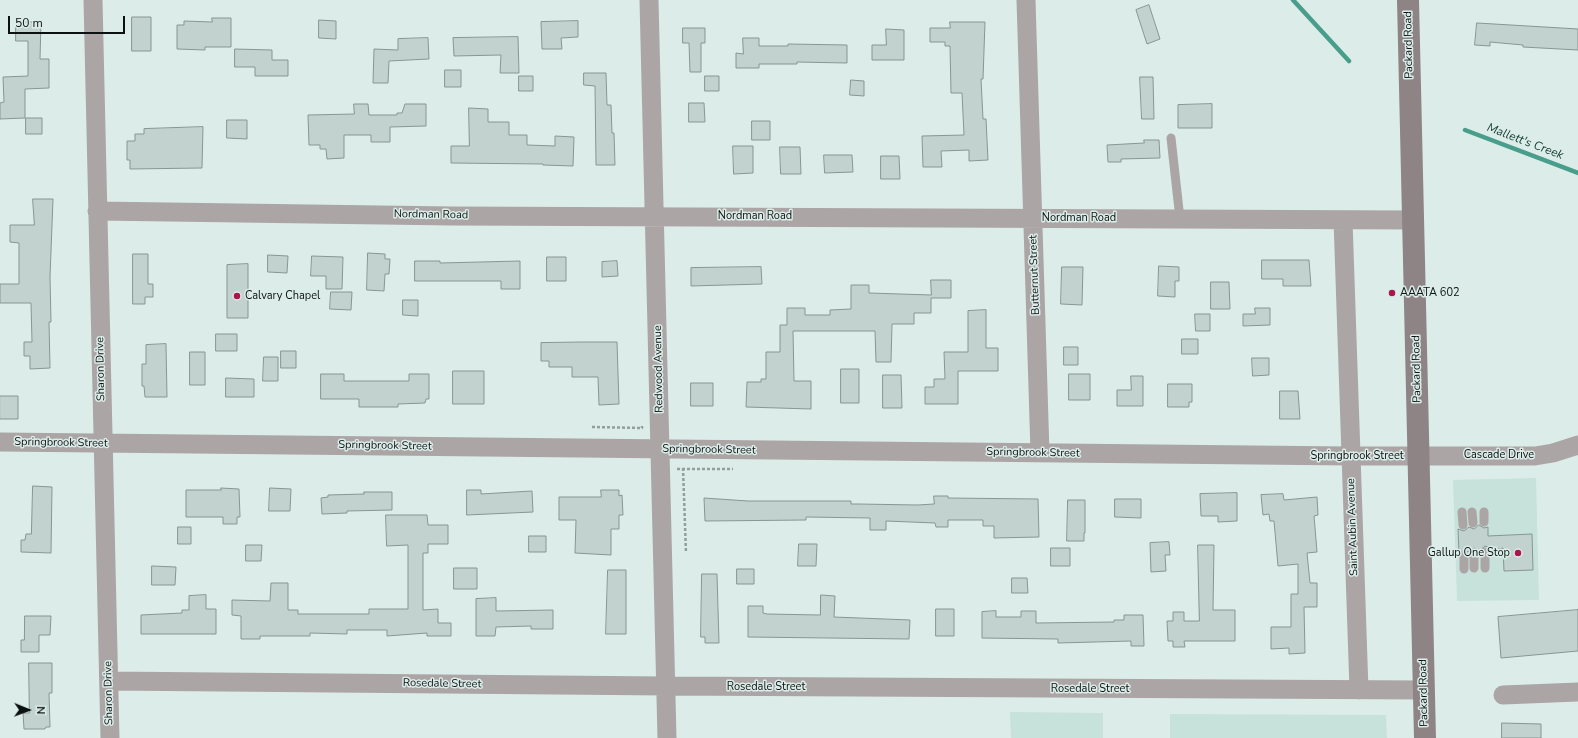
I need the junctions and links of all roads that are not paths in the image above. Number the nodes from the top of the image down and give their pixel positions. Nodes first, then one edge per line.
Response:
1 (93, 0) edge
2 (649, 0) edge
3 (1026, 0) edge
4 (1408, 0) edge
5 (1171, 138) dead end
6 (97, 211) junction
7 (655, 215) junction
8 (1033, 218) junction
9 (1180, 219) junction
10 (1343, 220) junction
11 (1413, 220) junction
12 (0, 442) edge
13 (102, 443) junction
14 (1578, 445) edge
15 (660, 449) junction
16 (1040, 453) junction
17 (1350, 456) junction
18 (1419, 456) junction
19 (1462, 512) dead end
20 (1472, 512) dead end
21 (1473, 523) dead end
22 (1463, 525) dead end
23 (1485, 552) dead end
24 (1474, 554) dead end
25 (1464, 556) dead end
26 (1474, 568) dead end
27 (1485, 568) dead end
28 (1464, 569) dead end
29 (109, 681) junction
30 (666, 686) junction
31 (1359, 690) junction
32 (1424, 690) junction
33 (1578, 692) edge
34 (1503, 695) dead end
35 (110, 738) edge
36 (667, 738) edge
37 (1425, 738) edge

1 - 6 street, Sharon Drive
2 - 7 street, Redwood Avenue
3 - 8 street, Butternut Street
4 - 11 main road, Packard Road
5 - 9 lane
6 - 7 street, Nordman Road
6 - 13 street, Sharon Drive
7 - 8 street, Nordman Road
7 - 15 street, Redwood Avenue
8 - 9 street, Nordman Road
8 - 16 street, Butternut Street
9 - 10 street, Nordman Road
10 - 11 street, Nordman Road
10 - 17 street, Saint Aubin Avenue
11 - 18 main road, Packard Road
12 - 13 street, Springbrook Street
13 - 15 street, Springbrook Street
13 - 29 street, Sharon Drive
14 - 18 street, Cascade Drive
15 - 16 street, Springbrook Street
15 - 30 street, Redwood Avenue
16 - 17 street, Springbrook Street
17 - 18 street, Springbrook Street
17 - 31 street, Saint Aubin Avenue
18 - 32 main road, Packard Road
19 - 22 lane
20 - 21 lane
23 - 27 lane
24 - 26 lane
25 - 28 lane
29 - 30 street, Rosedale Street
29 - 35 street, Sharon Drive
30 - 31 street, Rosedale Street
30 - 36 street, Redwood Avenue
31 - 32 street, Rosedale Street
32 - 37 main road, Packard Road
33 - 34 street

